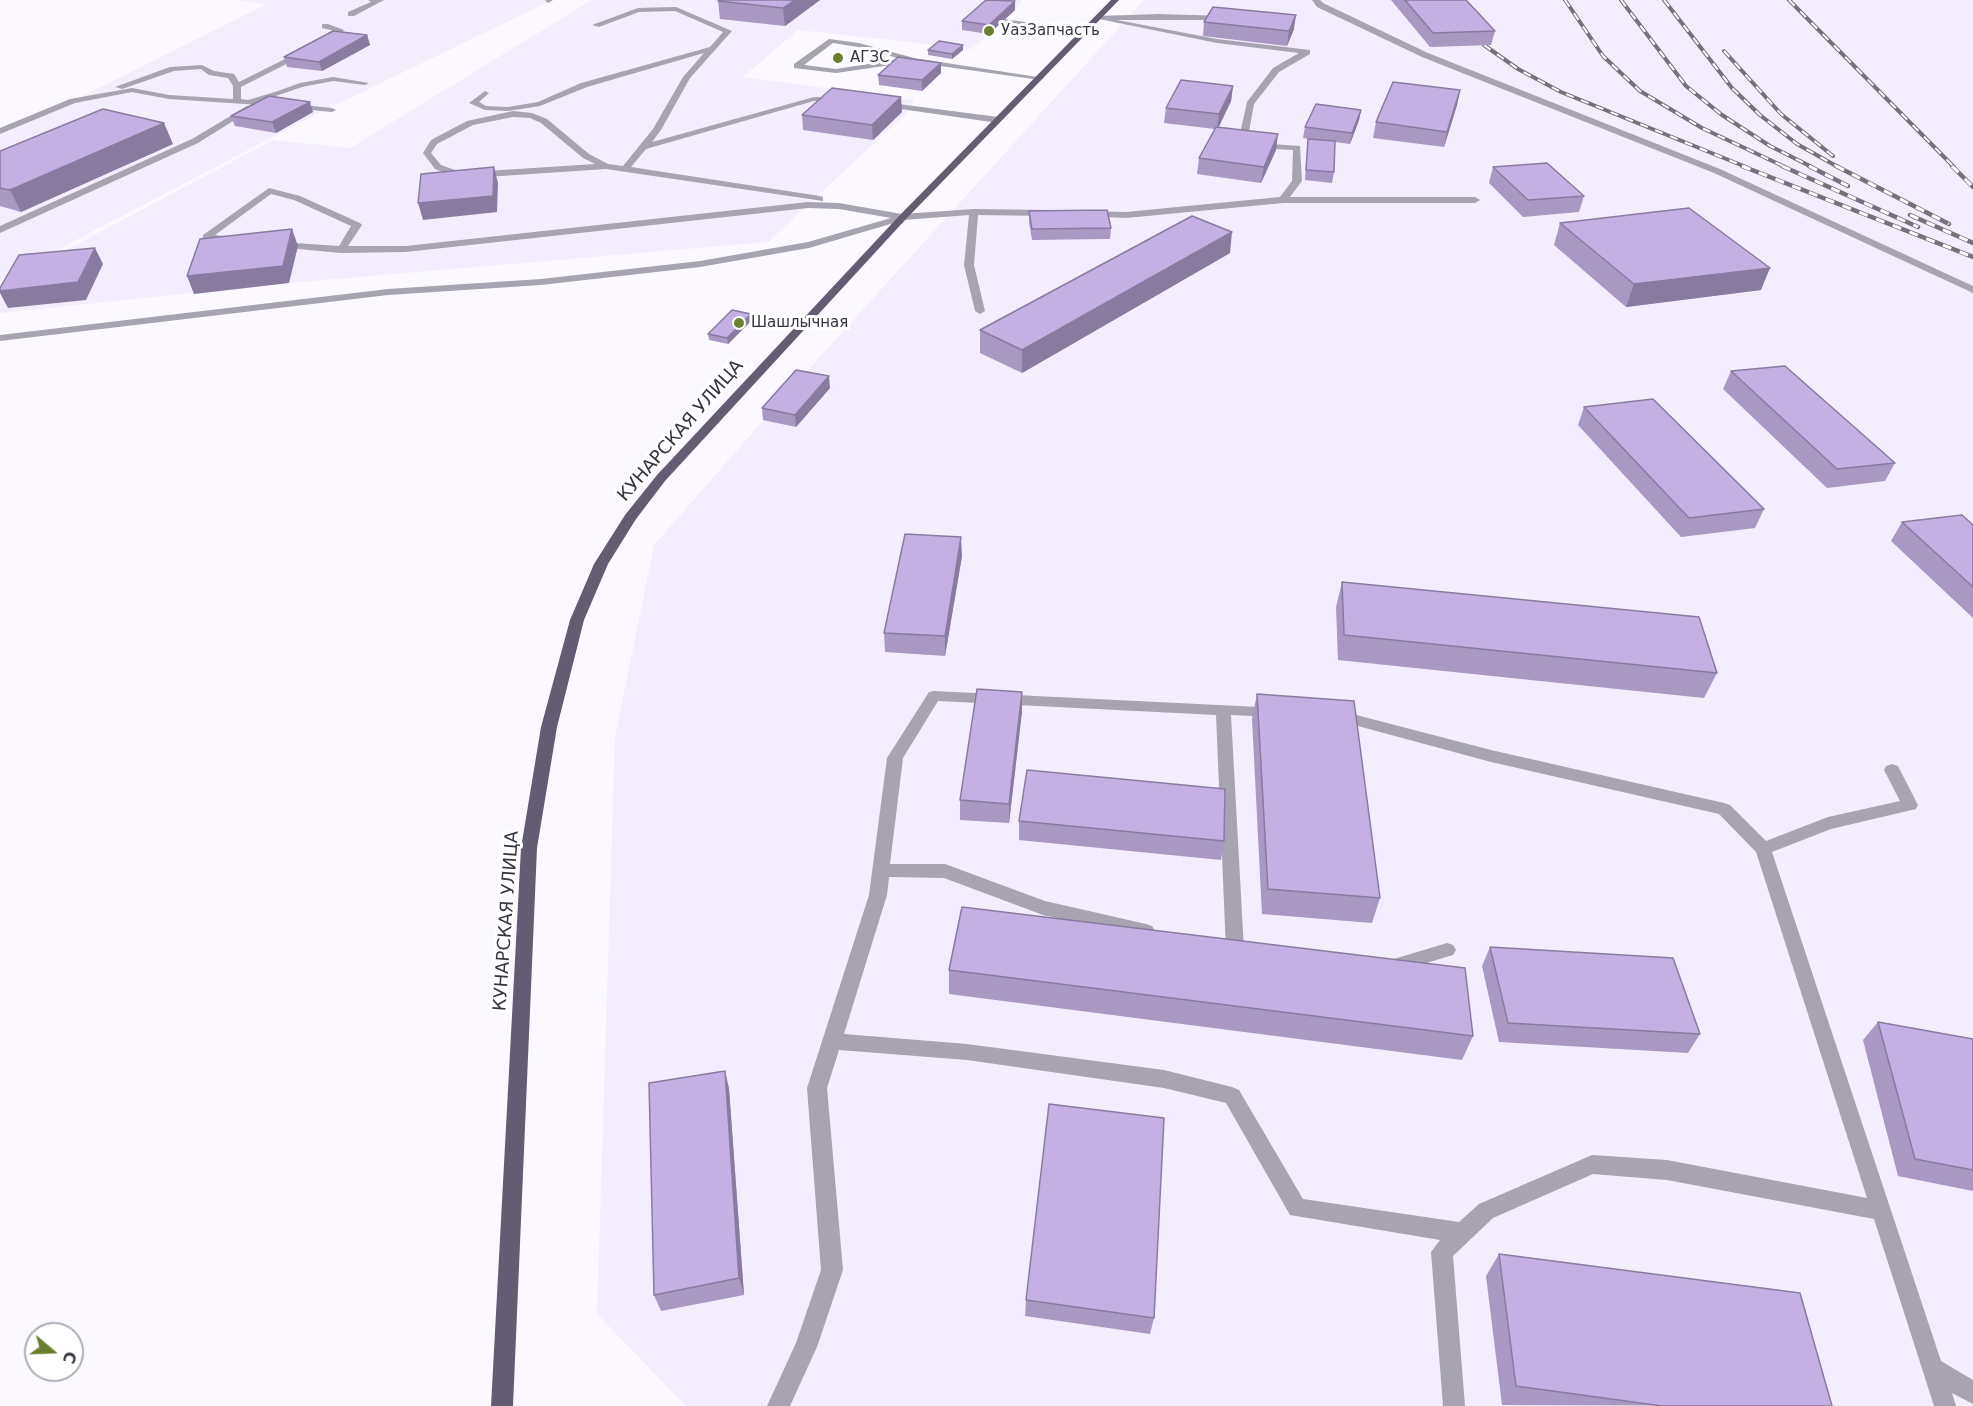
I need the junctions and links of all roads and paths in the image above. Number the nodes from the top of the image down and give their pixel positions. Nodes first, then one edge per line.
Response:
1 (356, 0) edge
2 (372, 0) edge
3 (1115, 0) edge
4 (1316, 0) edge
5 (351, 14) junction
6 (1098, 18) junction
7 (1235, 19) edge
8 (1004, 21) edge
9 (596, 25) dead end
10 (325, 26) dead end
11 (340, 30) junction
12 (1085, 32) junction
13 (711, 49) junction
14 (913, 60) junction
15 (1040, 78) junction
16 (365, 83) dead end
17 (237, 86) junction
18 (485, 93) dead end
19 (84, 99) junction
20 (845, 100) edge
21 (241, 102) junction
22 (259, 103) junction
23 (878, 103) edge
24 (540, 104) junction
25 (332, 110) dead end
26 (511, 111) junction
27 (532, 116) junction
28 (998, 120) junction
29 (0, 131) edge
30 (643, 147) junction
31 (606, 166) junction
32 (625, 169) junction
33 (1283, 200) junction
34 (1475, 200) dead end
35 (839, 206) junction
36 (974, 212) junction
37 (1056, 214) edge
38 (1079, 214) edge
39 (903, 218) junction
40 (0, 230) edge
41 (240, 240) edge
42 (263, 243) edge
43 (341, 250) junction
44 (1973, 290) edge
45 (980, 311) dead end
46 (0, 338) edge
47 (1223, 709) junction
48 (1289, 712) edge
49 (1322, 714) edge
50 (1892, 770) dead end
51 (1763, 849) junction
52 (881, 870) junction
53 (1167, 936) edge
54 (1213, 945) edge
55 (1447, 950) dead end
56 (1372, 972) edge
57 (832, 1041) junction
58 (1882, 1211) junction
59 (1461, 1233) junction
60 (1932, 1368) junction
61 (1973, 1393) edge
62 (502, 1406) edge
63 (778, 1406) edge
64 (1454, 1406) edge
65 (1945, 1406) edge

1 - 5 street
2 - 5 street
3 - 6 main road, КУНАРСКАЯ УЛИЦА
4 - 44 street
5 - 11 street
6 - 7 street
6 - 12 main road, КУНАРСКАЯ УЛИЦА
6 - 33 street
8 - 12 street
9 - 13 street
10 - 11 street
11 - 17 street
12 - 15 main road, КУНАРСКАЯ УЛИЦА
13 - 24 street
13 - 30 street
14 - 14 street
14 - 15 street
15 - 28 main road, КУНАРСКАЯ УЛИЦА
16 - 21 street
17 - 19 street
17 - 21 street
18 - 26 street
19 - 21 street
19 - 29 street
20 - 30 street
21 - 22 street
22 - 25 street
22 - 40 street
23 - 28 street
24 - 26 street
24 - 27 street
26 - 27 street
26 - 31 street
27 - 31 street
28 - 39 main road, КУНАРСКАЯ УЛИЦА
30 - 32 street
31 - 32 street
32 - 35 street
33 - 34 street
33 - 38 street
35 - 39 street
35 - 43 street
36 - 37 street
36 - 39 street
36 - 45 street
39 - 46 street
39 - 62 main road, КУНАРСКАЯ УЛИЦА
41 - 43 street
42 - 43 street
47 - 48 street
47 - 52 street
47 - 54 street
49 - 51 street
50 - 51 street
51 - 58 street
52 - 53 street
52 - 57 street
55 - 56 street
57 - 59 street
57 - 63 street
58 - 59 street
58 - 60 street
59 - 64 street
60 - 61 street
60 - 65 street

